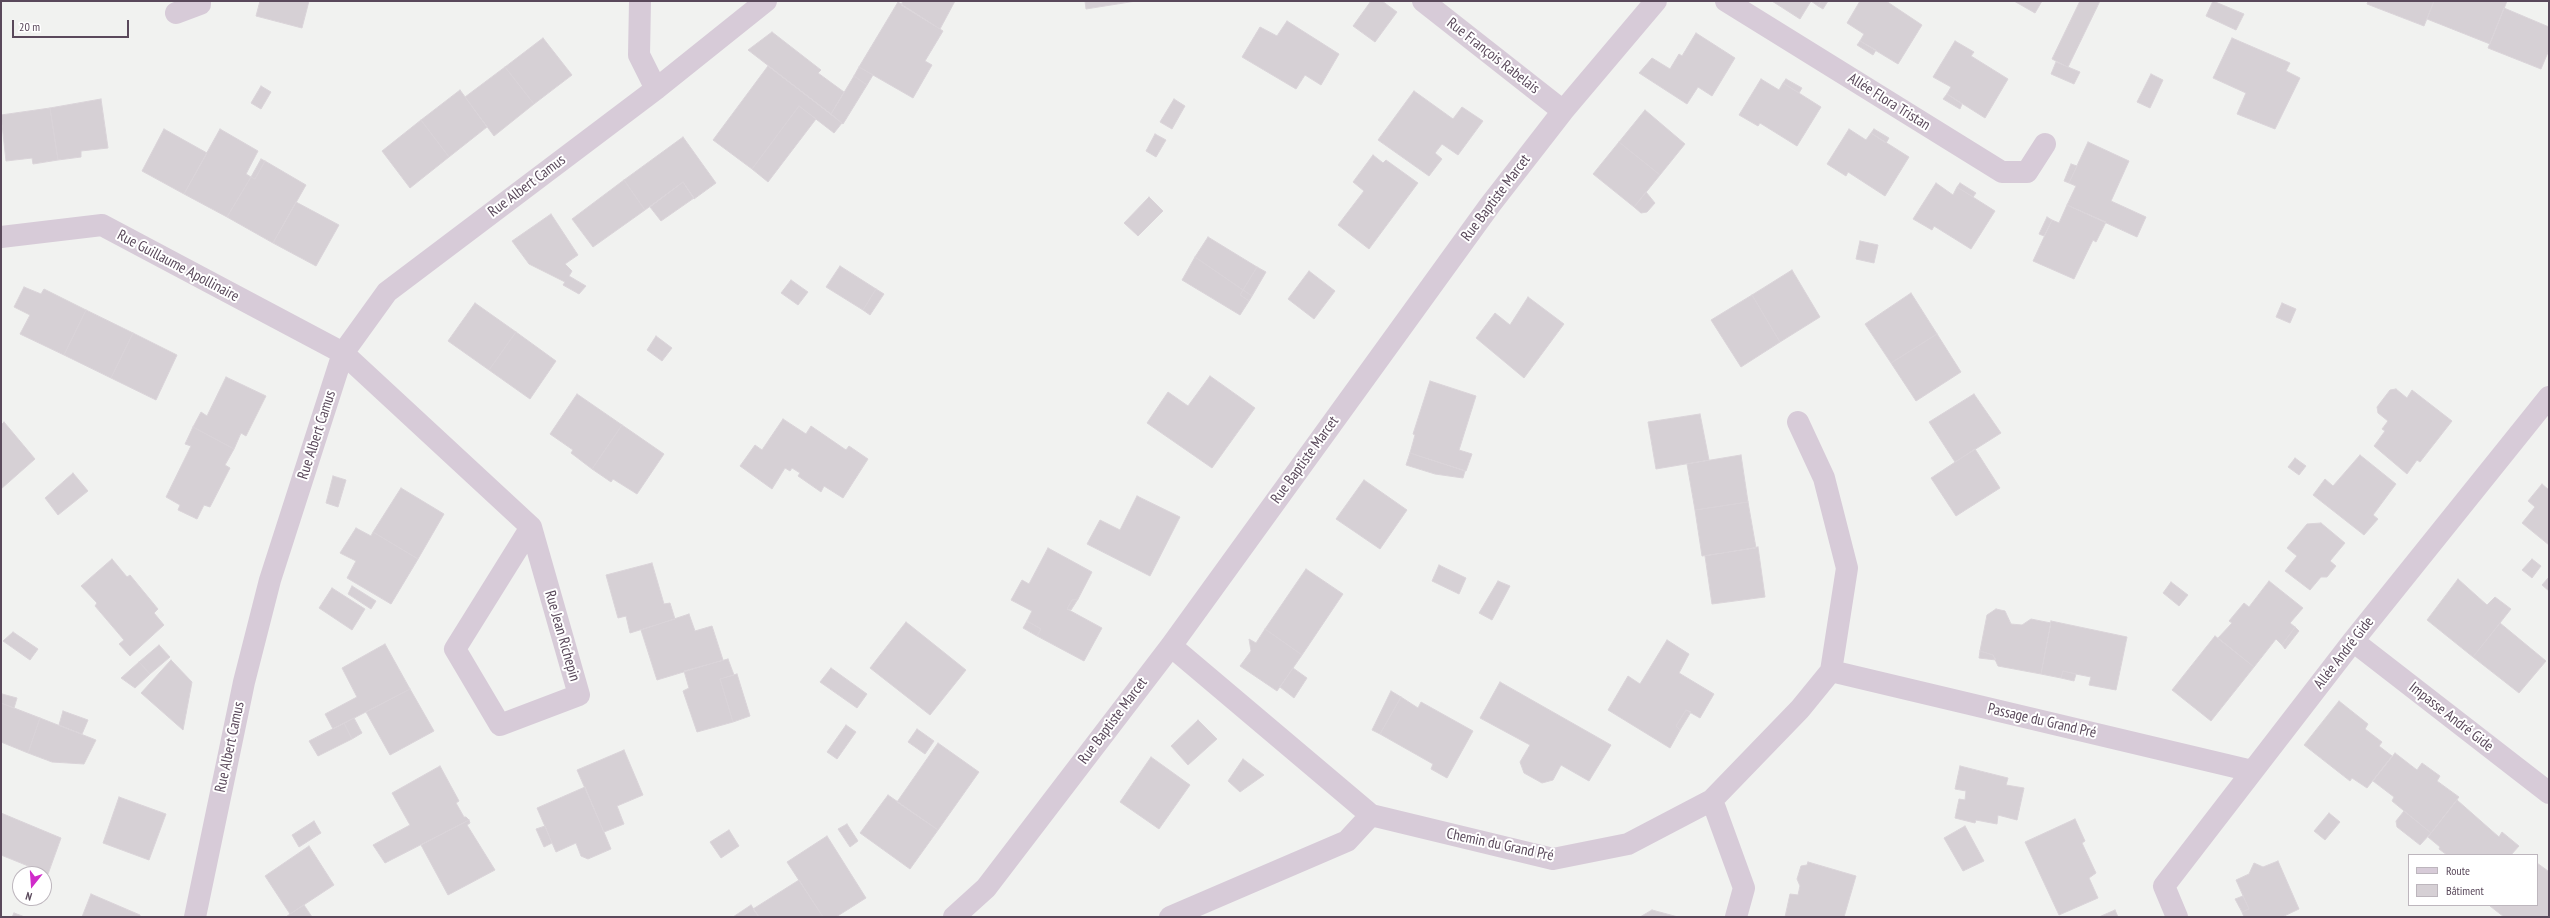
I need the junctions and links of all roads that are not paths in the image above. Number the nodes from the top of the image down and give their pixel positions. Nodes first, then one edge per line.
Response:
1 (200, 1) edge
2 (640, 1) edge
3 (766, 1) edge
4 (1423, 1) edge
5 (1656, 1) edge
6 (1726, 1) edge
7 (176, 13) dead end
8 (656, 89) junction
9 (1564, 111) junction
10 (2045, 144) dead end
11 (1, 237) edge
12 (343, 353) junction
13 (2549, 397) edge
14 (1798, 422) dead end
15 (531, 527) junction
16 (2353, 641) junction
17 (1170, 646) junction
18 (1831, 671) junction
19 (2252, 772) junction
20 (2549, 793) edge
21 (1712, 800) junction
22 (1371, 815) junction
23 (1178, 916) edge
24 (195, 917) edge
25 (954, 917) edge
26 (1736, 917) edge
27 (2178, 917) edge

1 - 7 street
2 - 8 street
3 - 8 street, Rue Albert Camus
4 - 9 street, Rue François Rabelais
5 - 9 street, Rue Baptiste Marcet
6 - 10 street, Allée Flora Tristan
8 - 12 street, Rue Albert Camus
9 - 17 street, Rue Baptiste Marcet
11 - 12 street, Rue Guillaume Apollinaire
12 - 15 street
12 - 24 street, Rue Albert Camus
13 - 16 street, Allée André Gide
14 - 18 street
15 - 15 street, Rue Jean Richepin
16 - 19 street, Allée André Gide
16 - 20 street, Impasse André Gide
17 - 22 street, Chemin du Grand Pré
17 - 25 street, Rue Baptiste Marcet
18 - 19 street, Passage du Grand Pré
18 - 21 street, Chemin du Grand Pré
19 - 27 street, Allée André Gide
21 - 22 street, Chemin du Grand Pré
21 - 26 street
22 - 23 street

